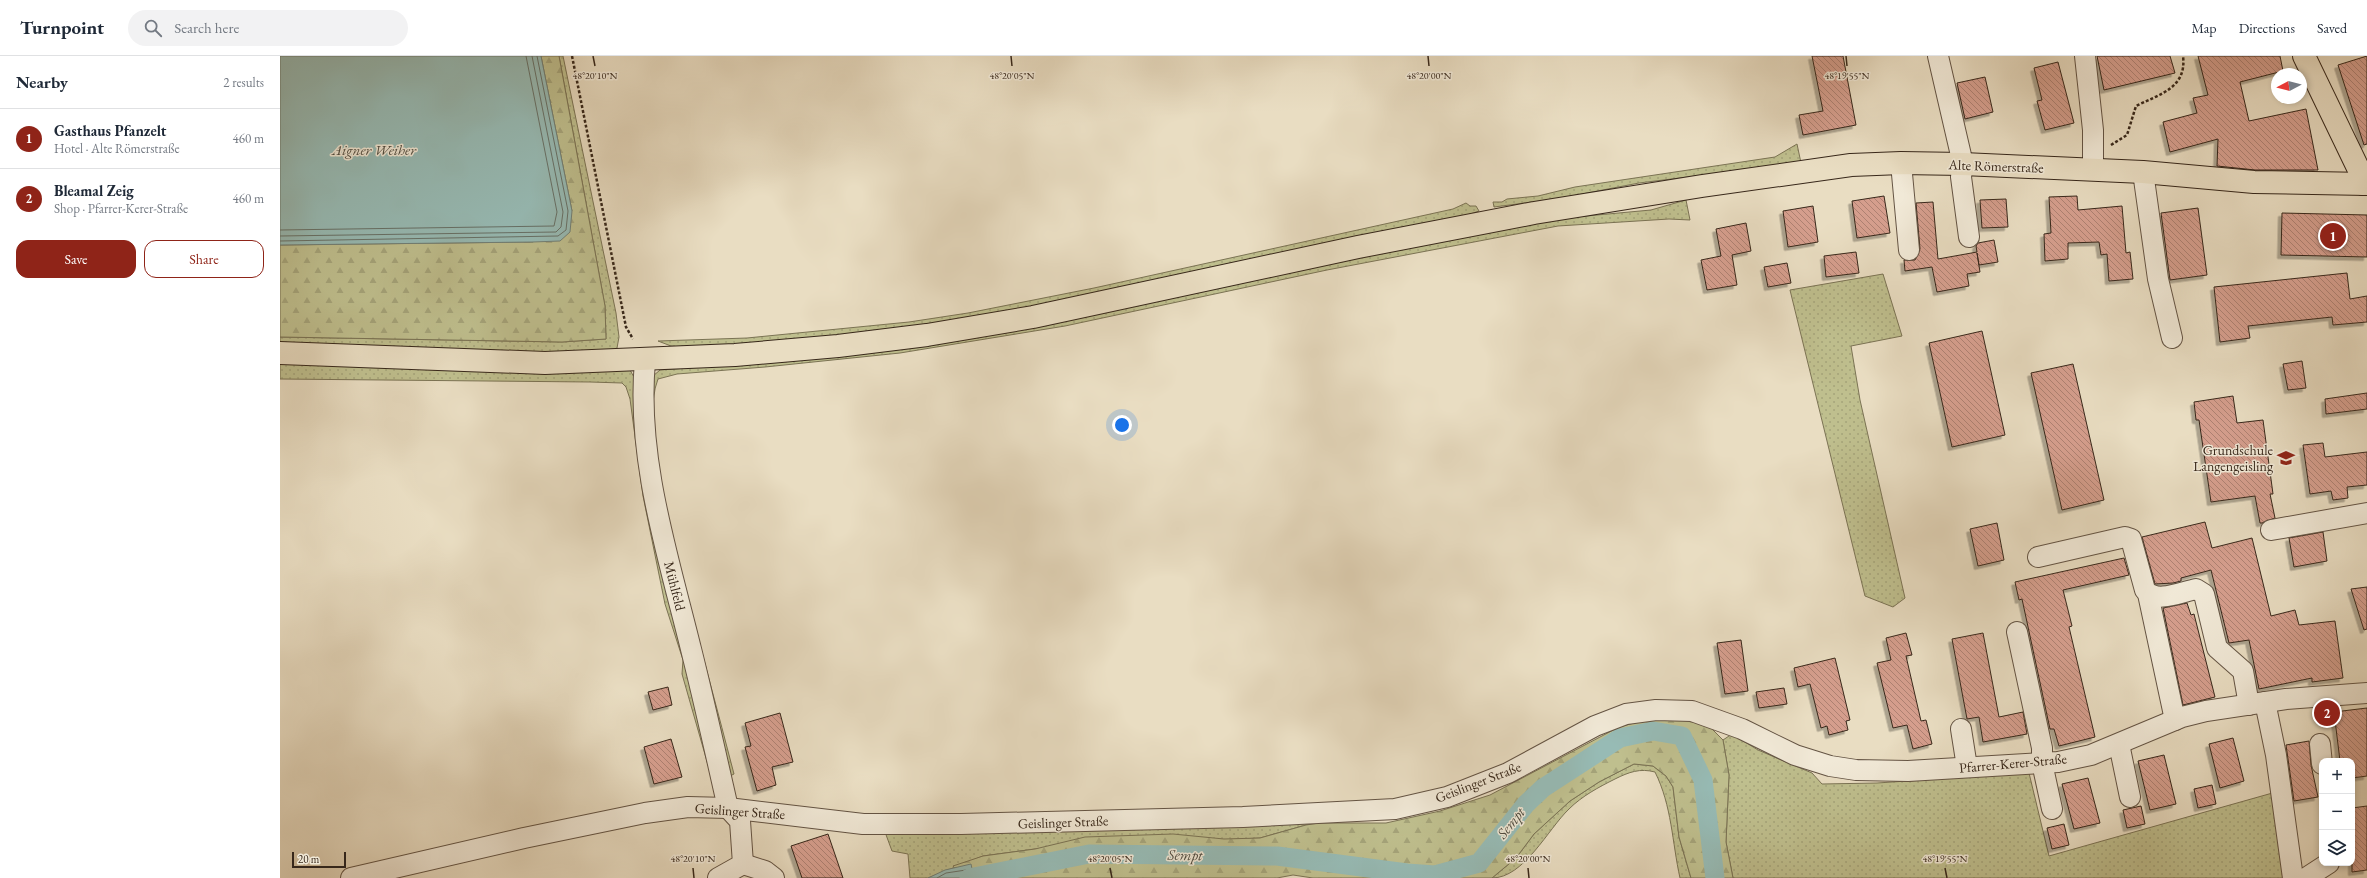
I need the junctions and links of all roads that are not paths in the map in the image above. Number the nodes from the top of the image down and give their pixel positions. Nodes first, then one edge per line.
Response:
1 (1938, 56) edge
2 (2085, 56) edge
3 (2304, 56) edge
4 (1901, 163) junction
5 (2093, 163) junction
6 (1963, 164) junction
7 (2143, 172) junction
8 (2365, 184) edge
9 (1969, 237) dead end
10 (1909, 250) dead end
11 (2172, 338) dead end
12 (280, 353) edge
13 (645, 361) junction
14 (2367, 513) edge
15 (2271, 530) dead end
16 (2038, 557) dead end
17 (2148, 594) junction
18 (2017, 632) dead end
19 (2367, 693) edge
20 (2257, 703) junction
21 (2175, 720) junction
22 (1961, 729) dead end
23 (1758, 736) joint
24 (2119, 744) junction
25 (2320, 744) dead end
26 (2321, 758) edge
27 (2042, 763) junction
28 (1966, 767) junction
29 (2130, 797) dead end
30 (728, 808) junction
31 (2052, 809) dead end
32 (2324, 866) edge
33 (740, 870) edge
34 (351, 878) edge
35 (718, 878) edge
36 (774, 878) edge
37 (2293, 878) edge
38 (2306, 878) edge

1 - 6 street
2 - 5 street
3 - 8 main road
4 - 6 main road, Alte Römerstraße
4 - 10 street
4 - 13 main road, Alte Römerstraße
5 - 6 main road, Alte Römerstraße
5 - 7 main road, Alte Römerstraße
6 - 9 street
7 - 8 main road, Alte Römerstraße
7 - 11 street
12 - 13 main road, Alte Römerstraße
13 - 30 street, Mühlfeld
14 - 15 street
16 - 17 street
17 - 20 street
17 - 21 street
18 - 27 street
19 - 20 street, Pfarrer-Kerer-Straße
20 - 21 street, Pfarrer-Kerer-Straße
20 - 37 street
21 - 24 street, Pfarrer-Kerer-Straße
22 - 28 street
23 - 28 street, Pfarrer-Kerer-Straße
23 - 30 street, Geislinger Straße
24 - 27 street, Pfarrer-Kerer-Straße
24 - 29 street
25 - 26 street
27 - 28 street, Pfarrer-Kerer-Straße
27 - 31 street
30 - 33 street
30 - 34 street, Geislinger Straße
32 - 38 street
33 - 35 street
33 - 36 street

